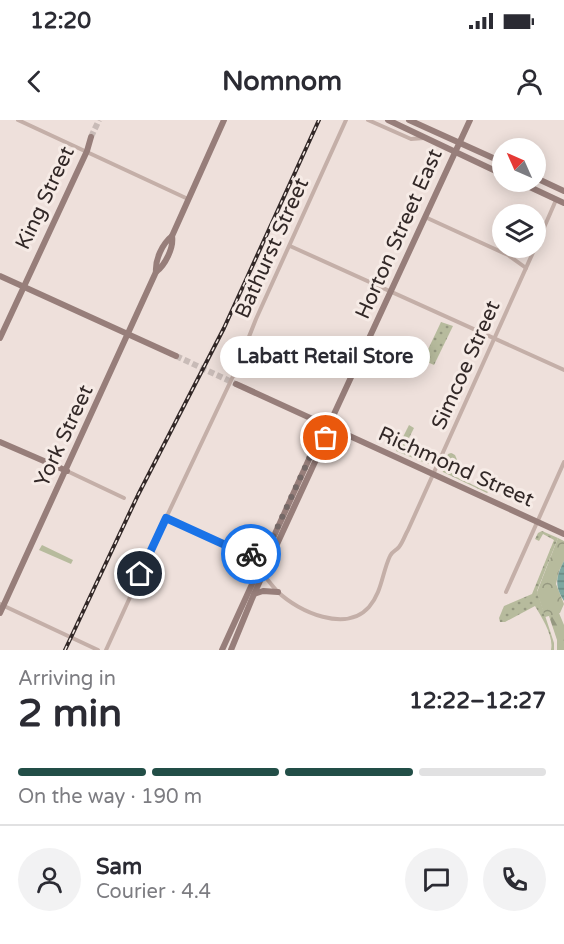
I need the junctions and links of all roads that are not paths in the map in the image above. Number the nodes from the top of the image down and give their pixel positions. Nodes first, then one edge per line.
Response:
1 (18, 120) edge
2 (224, 120) edge
3 (346, 120) edge
4 (368, 120) edge
5 (388, 120) edge
6 (409, 120) edge
7 (421, 120) edge
8 (470, 120) edge
9 (426, 127) junction
10 (92, 137) tunnel mouth
11 (426, 137) junction
12 (459, 142) junction
13 (87, 151) junction
14 (455, 151) junction
15 (492, 157) edge
16 (492, 169) edge
17 (546, 182) edge
18 (563, 188) edge
19 (540, 192) edge
20 (189, 199) junction
21 (557, 200) junction
22 (564, 203) edge
23 (425, 217) junction
24 (546, 224) edge
25 (290, 246) junction
26 (530, 258) edge
27 (526, 268) junction
28 (0, 276) edge
29 (23, 287) junction
30 (392, 292) junction
31 (4, 321) edge
32 (128, 334) junction
33 (0, 338) edge
34 (494, 338) junction
35 (176, 356) tunnel mouth
36 (564, 370) edge
37 (236, 384) tunnel mouth
38 (328, 427) junction
39 (0, 442) edge
40 (564, 462) edge
41 (67, 471) junction
42 (433, 475) junction
43 (124, 498) dead end
44 (166, 518) junction
45 (537, 522) junction
46 (564, 534) edge
47 (266, 552) junction
48 (245, 554) junction
49 (261, 572) junction
50 (278, 591) junction
51 (507, 592) dead end
52 (254, 594) junction
53 (2, 605) edge
54 (0, 613) edge
55 (98, 650) edge
56 (106, 650) edge
57 (222, 650) edge
58 (231, 650) edge

1 - 13 street
2 - 20 main road, York Street
3 - 25 street, Bathurst Street
4 - 11 street
5 - 11 main road
6 - 9 main road
7 - 9 street
8 - 12 main road, Horton Street East
9 - 12 main road
10 - 13 main road, King Street
11 - 14 main road
12 - 14 main road, Horton Street East
12 - 15 main road
13 - 20 street
13 - 29 main road, King Street
14 - 16 main road
14 - 23 main road, Horton Street East
17 - 18 main road
19 - 21 main road
20 - 32 main road, York Street
21 - 22 main road
21 - 24 street, Simcoe Street
23 - 27 street
23 - 30 main road, Horton Street East
25 - 30 street
25 - 44 street, Bathurst Street
26 - 27 street, Simcoe Street
27 - 34 street, Simcoe Street
28 - 29 main road
29 - 31 main road, King Street
29 - 32 main road
30 - 34 street
30 - 38 main road, Horton Street East
31 - 33 main road, King Street
32 - 35 main road
32 - 41 main road, York Street
34 - 36 street
34 - 42 street, Simcoe Street
37 - 38 main road, Richmond Street
38 - 42 main road, Richmond Street
38 - 47 main road, Horton Street East
38 - 49 main road, Horton Street East
39 - 41 main road
40 - 45 street
41 - 43 street
41 - 53 main road, York Street
42 - 45 main road, Richmond Street
42 - 50 street, Simcoe Street
44 - 48 street
44 - 56 street, Bathurst Street
45 - 46 main road, Richmond Street
45 - 51 street
47 - 48 main road
47 - 49 main road, Horton Street East
48 - 49 street, Simcoe Street
49 - 50 street, Simcoe Street
49 - 52 main road, Horton Street East
49 - 57 main road, Horton Street East
50 - 52 main road
52 - 58 main road, Horton Street East
53 - 54 main road, York Street
53 - 55 street

